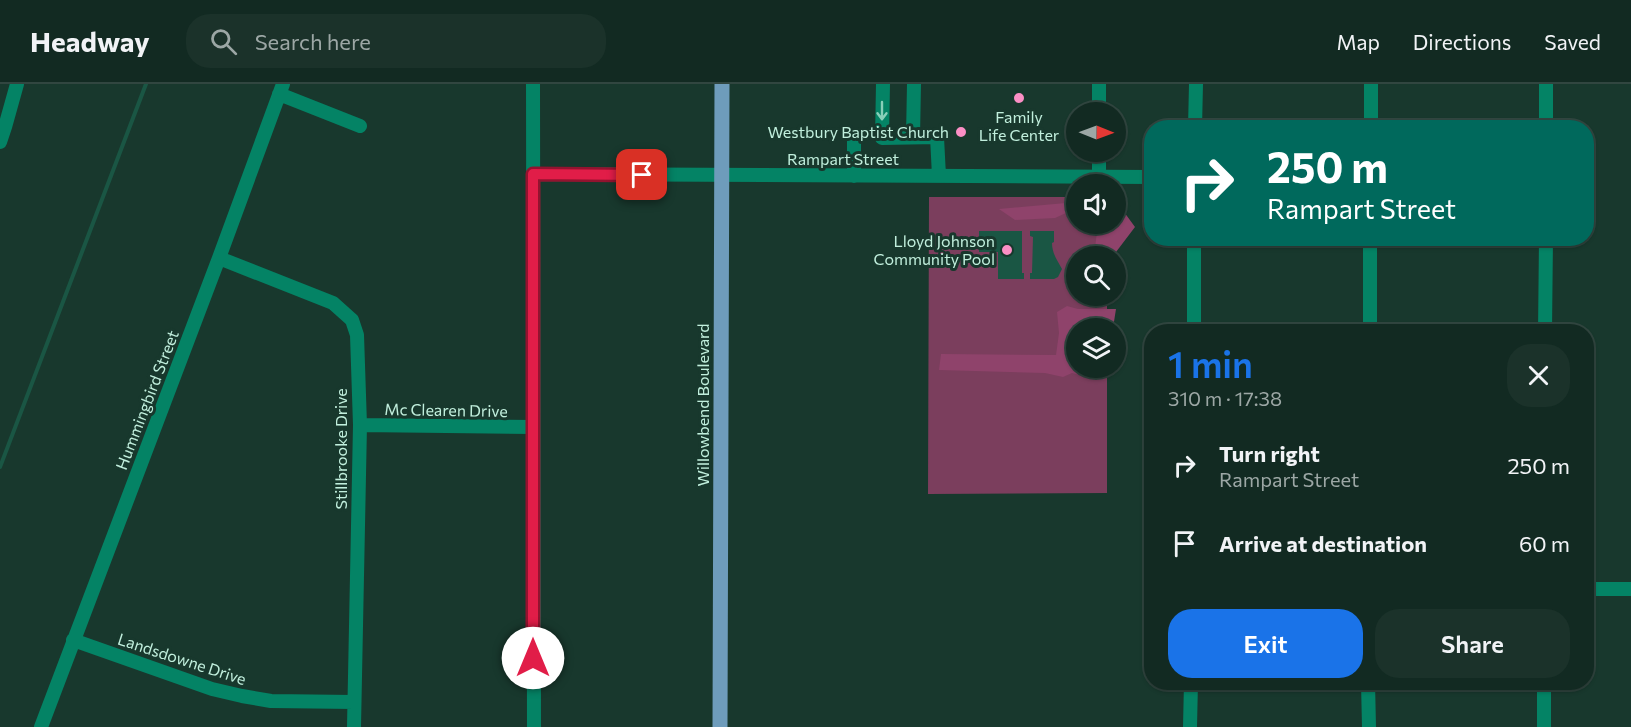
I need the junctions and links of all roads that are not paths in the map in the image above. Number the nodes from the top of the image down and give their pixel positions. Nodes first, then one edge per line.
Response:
1 (17, 84) edge
2 (533, 84) edge
3 (722, 84) edge
4 (882, 84) edge
5 (914, 84) edge
6 (1099, 84) edge
7 (1196, 84) edge
8 (1371, 84) edge
9 (1546, 84) edge
10 (281, 89) edge
11 (1099, 102) edge
12 (1195, 120) edge
13 (1371, 120) edge
14 (1546, 120) edge
15 (3, 126) edge
16 (360, 126) dead end
17 (854, 137) dead end
18 (913, 137) junction
19 (0, 141) edge
20 (533, 174) junction
21 (723, 175) junction
22 (854, 176) junction
23 (939, 176) junction
24 (1066, 177) edge
25 (1126, 177) edge
26 (1144, 177) edge
27 (1194, 246) edge
28 (1370, 246) edge
29 (1545, 246) edge
30 (219, 258) junction
31 (1194, 324) edge
32 (1370, 324) edge
33 (1545, 324) edge
34 (360, 425) junction
35 (533, 427) junction
36 (1631, 589) edge
37 (1594, 590) edge
38 (73, 640) junction
39 (1191, 690) edge
40 (1368, 690) edge
41 (1544, 690) edge
42 (354, 702) junction
43 (41, 727) edge
44 (354, 727) edge
45 (534, 727) edge
46 (720, 727) edge
47 (1190, 727) edge
48 (1368, 727) edge
49 (1544, 727) edge

1 - 15 street
2 - 20 street
3 - 21 main road, Willowbend Boulevard
4 -> 18 street
5 - 18 street
6 - 11 street
7 - 12 street
8 - 13 street
9 - 14 street
10 - 16 street
10 - 30 street, Hummingbird Street
15 - 19 street
17 - 22 street
18 - 23 street
20 - 21 street, Rampart Street
20 - 35 street
21 - 22 street, Rampart Street
21 - 46 main road, Willowbend Boulevard
22 - 23 street, Rampart Street
23 - 24 street, Rampart Street
25 - 26 street, Rampart Street
27 - 31 street
28 - 32 street
29 - 33 street
30 - 34 street, Stillbrooke Drive
30 - 38 street, Hummingbird Street
34 - 35 street, Mc Clearen Drive
34 - 42 street, Stillbrooke Drive
35 - 45 street
36 - 37 street
38 - 42 street, Landsdowne Drive
38 - 43 street, Hummingbird Street
39 - 47 street
40 - 48 street
41 - 49 street
42 - 44 street, Stillbrooke Drive

